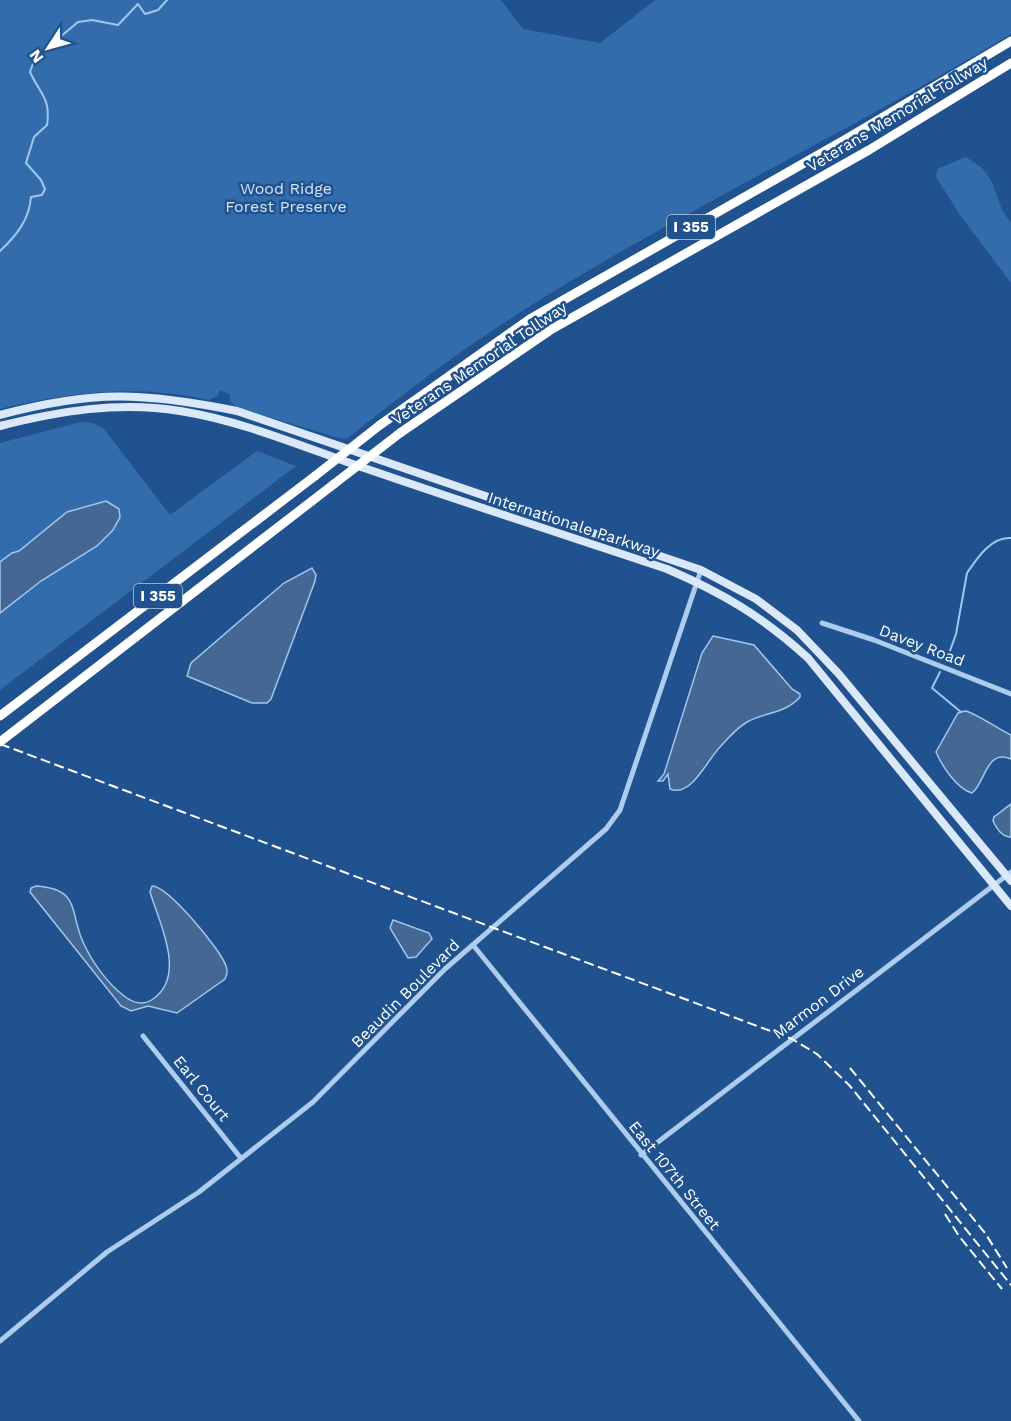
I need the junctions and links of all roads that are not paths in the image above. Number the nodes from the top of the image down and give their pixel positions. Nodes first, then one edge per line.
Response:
1 (1011, 41) edge
2 (1011, 63) edge
3 (0, 415) edge
4 (0, 426) edge
5 (701, 570) junction
6 (695, 581) junction
7 (822, 623) dead end
8 (1011, 694) edge
9 (0, 715) edge
10 (0, 742) edge
11 (1010, 876) edge
12 (994, 885) junction
13 (1011, 906) edge
14 (472, 945) junction
15 (143, 1036) dead end
16 (641, 1155) junction
17 (240, 1157) junction
18 (0, 1341) edge
19 (859, 1421) edge

1 - 9 highway, Veterans Memorial Tollway / I 355, bridge
2 - 10 highway, Veterans Memorial Tollway / I 355, bridge
3 - 5 street, Internationale Parkway
4 - 6 street, Internationale Parkway
5 - 6 street, Beaudin Boulevard
5 - 11 street, Internationale Parkway
6 - 12 street, Internationale Parkway
6 - 14 street, Beaudin Boulevard
7 - 8 street, Davey Road
11 - 12 street, Marmon Drive
12 - 13 street, Internationale Parkway
12 - 16 street, Marmon Drive
14 - 16 street, East 107th Street
14 - 17 street, Beaudin Boulevard
15 - 17 street, Earl Court
16 - 19 street, East 107th Street
17 - 18 street, Beaudin Boulevard

